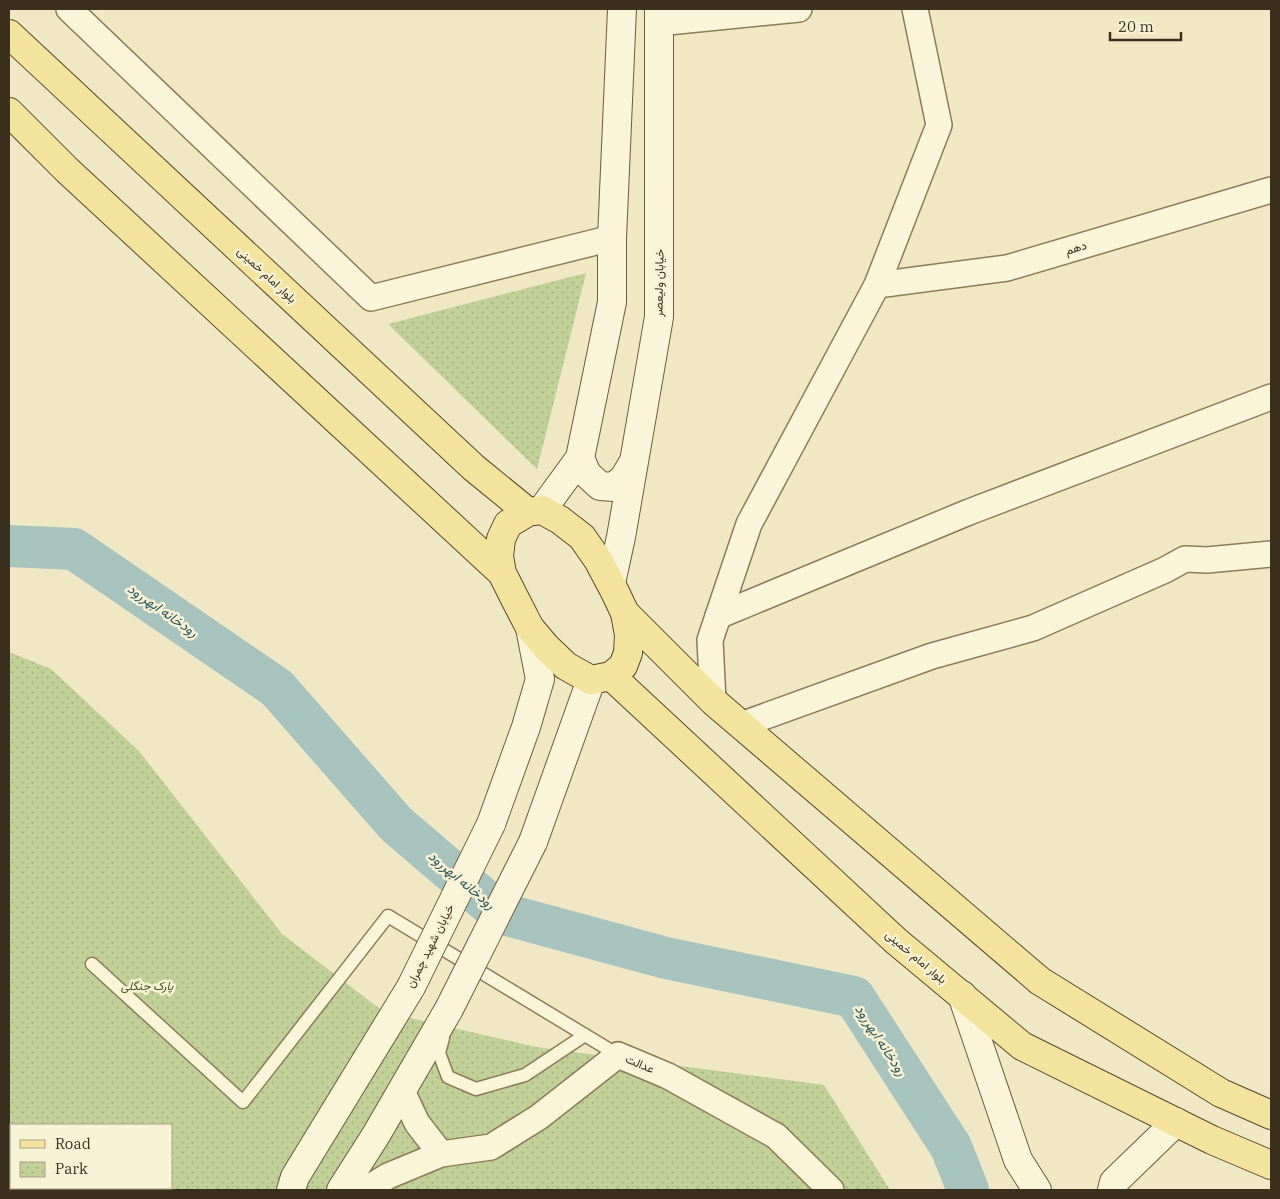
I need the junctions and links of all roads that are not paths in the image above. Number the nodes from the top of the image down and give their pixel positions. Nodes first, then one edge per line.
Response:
1 (69, 9) edge
2 (622, 9) edge
3 (799, 9) edge
4 (915, 9) edge
5 (658, 16) edge
6 (9, 34) edge
7 (9, 112) edge
8 (1271, 190) edge
9 (612, 238) junction
10 (877, 285) junction
11 (1271, 397) edge
12 (580, 458) junction
13 (633, 463) junction
14 (535, 511) junction
15 (1271, 554) edge
16 (502, 573) junction
17 (610, 583) junction
18 (625, 613) junction
19 (718, 616) junction
20 (530, 628) junction
21 (601, 678) junction
22 (713, 701) junction
23 (741, 725) junction
24 (92, 964) dead end
25 (962, 995) junction
26 (449, 1009) junction
27 (585, 1035) junction
28 (618, 1055) junction
29 (402, 1091) junction
30 (1271, 1115) edge
31 (1176, 1122) junction
32 (441, 1154) junction
33 (1271, 1164) edge
34 (290, 1190) edge
35 (341, 1190) edge
36 (365, 1190) edge
37 (831, 1190) edge
38 (1036, 1190) edge
39 (1112, 1190) edge

1 - 9 street
2 - 9 main road
3 - 5 street
4 - 10 street
5 - 13 main road, خیابان ولیعصر
6 - 14 main road, بلوار امام خمینی
7 - 16 main road
8 - 10 street, دهم
9 - 12 main road
10 - 19 street
11 - 19 street
12 - 13 main road
12 - 14 main road
13 - 17 main road, خیابان ولیعصر
14 - 16 main road
14 - 17 main road, بلوار امام خمینی
15 - 23 street
16 - 20 main road, بلوار امام خمینی
17 - 18 main road, بلوار امام خمینی
18 - 21 main road
18 - 22 main road
19 - 22 street
20 - 21 main road, بلوار امام خمینی
20 - 34 main road, خیابان شهید چمران, bridge
21 - 25 main road, بلوار امام خمینی
21 - 26 main road, bridge
22 - 23 main road
23 - 30 main road
24 - 27 lane
25 - 31 main road, بلوار امام خمینی
25 - 38 main road
26 - 27 lane
26 - 29 main road
27 - 28 lane
28 - 32 street, عدالت
28 - 37 street, عدالت
29 - 32 street
29 - 35 main road
31 - 33 main road, بلوار امام خمینی
31 - 39 main road
32 - 36 street, عدالت

